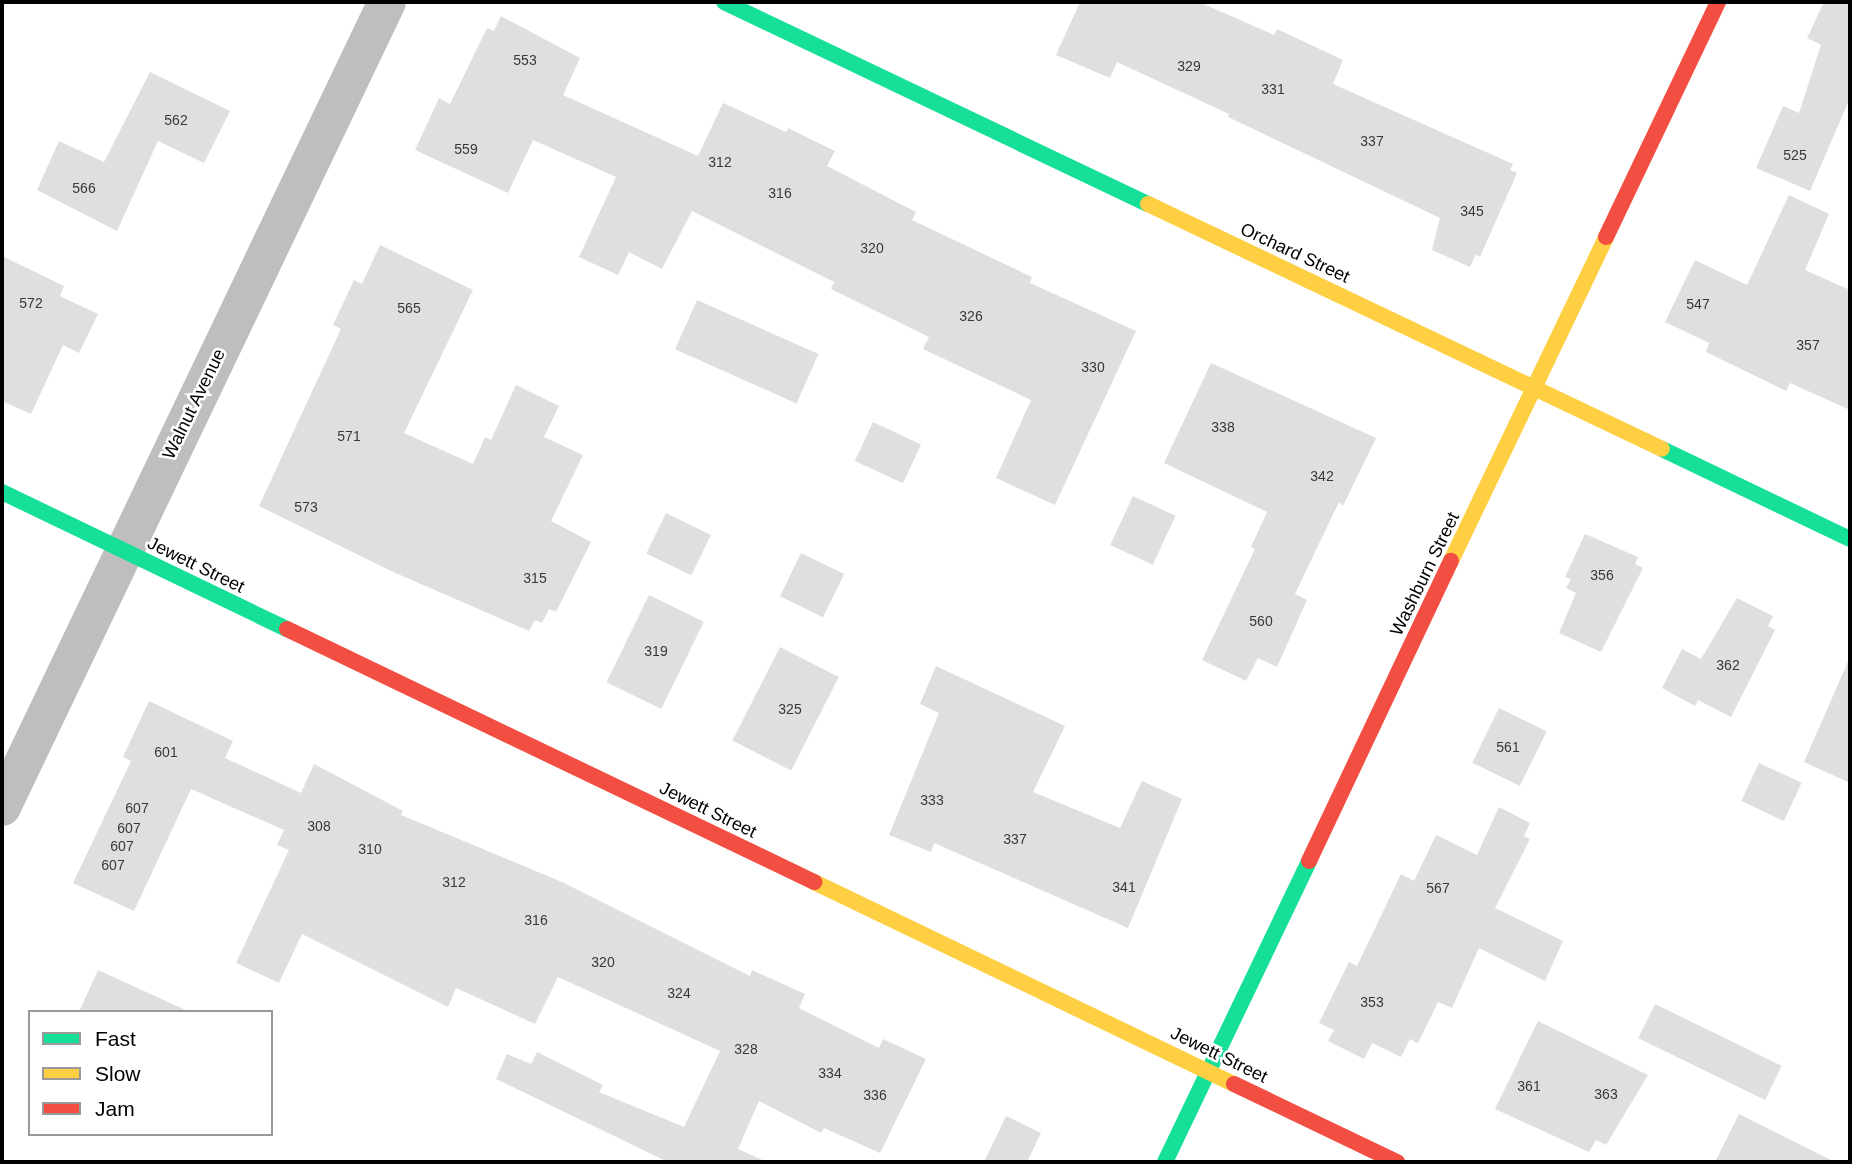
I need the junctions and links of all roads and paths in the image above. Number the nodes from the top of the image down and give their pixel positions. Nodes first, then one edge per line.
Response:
1 (387, 2) edge
2 (724, 2) edge
3 (1718, 2) edge
4 (1535, 389) junction
5 (2, 492) edge
6 (1850, 539) edge
7 (124, 551) junction
8 (2, 807) edge
9 (1209, 1072) junction
10 (1165, 1162) edge
11 (1397, 1162) edge

1 - 7 street, Walnut Avenue
2 - 4 street, Orchard Street
3 - 4 street, Washburn Street
4 - 6 street, Orchard Street
4 - 9 street, Washburn Street
5 - 7 street, Jewett Street
7 - 8 street, Walnut Avenue
7 - 9 street, Jewett Street
9 - 10 street, Washburn Street
9 - 11 street, Jewett Street

